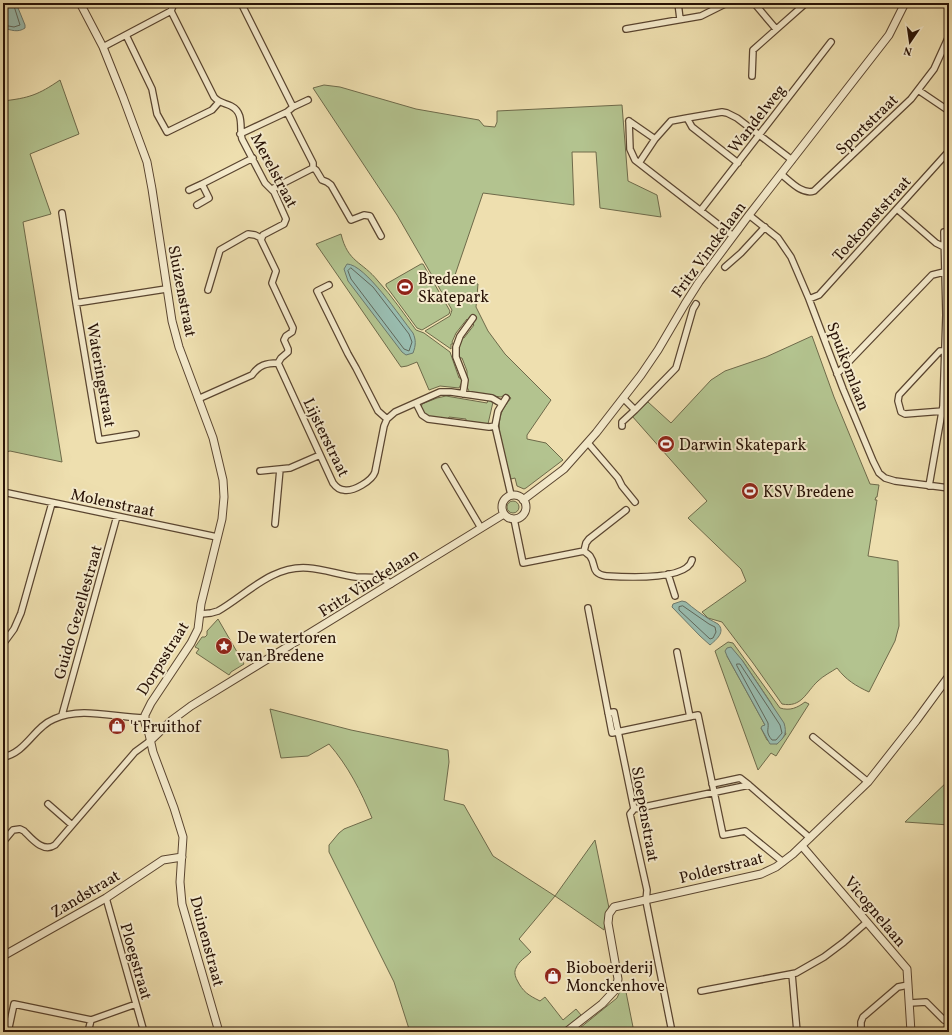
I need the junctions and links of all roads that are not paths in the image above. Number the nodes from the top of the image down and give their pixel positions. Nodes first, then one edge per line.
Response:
1 (80, 3) edge
2 (174, 3) edge
3 (241, 3) edge
4 (678, 3) edge
5 (727, 3) edge
6 (754, 3) edge
7 (806, 3) edge
8 (904, 3) edge
9 (171, 11) junction
10 (680, 19) junction
11 (626, 29) dead end
12 (776, 29) junction
13 (126, 35) junction
14 (949, 36) edge
15 (831, 42) dead end
16 (102, 47) junction
17 (752, 76) dead end
18 (918, 90) junction
19 (308, 100) dead end
20 (219, 102) junction
21 (293, 107) junction
22 (949, 110) edge
23 (287, 112) junction
24 (687, 118) junction
25 (240, 134) junction
26 (760, 135) junction
27 (655, 139) junction
28 (949, 151) edge
29 (253, 158) junction
30 (792, 160) junction
31 (639, 163) junction
32 (738, 163) junction
33 (313, 168) junction
34 (781, 174) junction
35 (202, 184) junction
36 (272, 189) junction
37 (189, 190) dead end
38 (197, 205) dead end
39 (897, 209) junction
40 (701, 210) junction
41 (62, 213) dead end
42 (749, 215) junction
43 (765, 227) junction
44 (944, 232) dead end
45 (380, 236) dead end
46 (733, 236) junction
47 (261, 238) junction
48 (944, 247) junction
49 (213, 251) dead end
50 (219, 253) junction
51 (725, 267) dead end
52 (944, 272) junction
53 (330, 285) dead end
54 (166, 288) junction
55 (208, 290) dead end
56 (809, 299) junction
57 (76, 303) junction
58 (685, 304) junction
59 (473, 318) dead end
60 (945, 351) junction
61 (278, 363) junction
62 (837, 374) junction
63 (463, 394) junction
64 (506, 398) dead end
65 (623, 398) junction
66 (198, 399) junction
67 (416, 403) junction
68 (502, 404) junction
69 (635, 410) junction
70 (943, 411) junction
71 (387, 419) junction
72 (495, 426) junction
73 (622, 426) dead end
74 (136, 434) dead end
75 (588, 443) junction
76 (320, 455) junction
77 (445, 467) dead end
78 (280, 470) junction
79 (260, 471) dead end
80 (929, 486) junction
81 (949, 488) edge
82 (3, 492) edge
83 (511, 495) junction
84 (523, 500) junction
85 (52, 502) junction
86 (635, 502) dead end
87 (626, 510) dead end
88 (504, 514) junction
89 (117, 516) junction
90 (514, 519) junction
91 (275, 524) dead end
92 (481, 528) junction
93 (217, 537) junction
94 (584, 551) junction
95 (692, 560) dead end
96 (668, 574) junction
97 (391, 584) junction
98 (675, 596) dead end
99 (588, 608) dead end
100 (200, 614) junction
101 (3, 644) edge
102 (677, 652) dead end
103 (949, 676) edge
104 (62, 715) junction
105 (690, 717) junction
106 (145, 718) junction
107 (618, 732) junction
108 (813, 737) dead end
109 (150, 741) junction
110 (3, 757) edge
111 (868, 782) junction
112 (712, 784) junction
113 (749, 785) junction
114 (714, 793) junction
115 (48, 804) dead end
116 (634, 809) junction
117 (72, 825) junction
118 (810, 838) junction
119 (3, 842) edge
120 (802, 846) junction
121 (182, 857) junction
122 (783, 862) junction
123 (106, 898) junction
124 (646, 901) junction
125 (867, 922) junction
126 (3, 956) edge
127 (792, 974) junction
128 (908, 986) junction
129 (702, 991) dead end
130 (910, 1003) junction
131 (136, 1004) junction
132 (949, 1015) edge
133 (92, 1020) junction
134 (8, 1032) edge
135 (88, 1032) edge
136 (144, 1032) edge
137 (219, 1032) edge
138 (566, 1032) edge
139 (672, 1032) edge
140 (797, 1032) edge
141 (862, 1032) edge
142 (911, 1032) edge

1 - 16 street, Sluizenstraat
2 - 9 street
3 - 21 street
4 - 10 street
5 - 10 street
6 - 12 street
7 - 12 street
8 - 30 street, Fritz Vinckelaan
9 - 13 street
9 - 20 street, Merelstraat
10 - 11 street
12 - 17 street
13 - 16 street
13 - 20 street
14 - 18 street, Sportstraat
15 - 26 street, Wandelweg
16 - 54 street, Sluizenstraat
18 - 22 street
18 - 34 street, Sportstraat
19 - 21 street
20 - 25 street, Merelstraat
21 - 23 street
23 - 25 street
23 - 33 street
24 - 26 street
24 - 27 street
24 - 32 street
25 - 29 street, Merelstraat
26 - 30 street
26 - 32 street, Wandelweg
27 - 31 street
27 - 31 street
28 - 39 street, Toekomststraat
29 - 35 street
29 - 36 street, Merelstraat
30 - 34 street, Fritz Vinckelaan
31 - 40 street
32 - 40 street, Wandelweg
33 - 36 street
33 - 45 street
34 - 42 street, Fritz Vinckelaan
35 - 37 street
35 - 38 street
36 - 47 street, Merelstraat
39 - 48 street
39 - 56 street, Toekomststraat
40 - 46 street
41 - 57 street, Wateringstraat
42 - 43 street, Spuikomlaan
42 - 46 street, Fritz Vinckelaan
43 - 51 street
43 - 56 street, Spuikomlaan
44 - 48 street
46 - 58 street, Fritz Vinckelaan
47 - 50 street
47 - 61 street
48 - 52 street
49 - 50 street
50 - 55 street
52 - 60 street
52 - 62 street
53 - 71 street
54 - 57 street, Wateringstraat
54 - 66 street, Sluizenstraat
56 - 62 street, Spuikomlaan
57 - 74 street, Wateringstraat
58 - 65 street, Fritz Vinckelaan
58 - 69 street
59 - 63 street
60 - 70 street
60 - 70 street
61 - 66 street
61 - 76 street, Lijsterstraat
62 - 80 street, Spuikomlaan
63 - 67 street
63 - 68 street
64 - 68 street
65 - 69 street
65 - 75 street, Fritz Vinckelaan
66 - 93 street, Sluizenstraat
67 - 71 street
67 - 72 street
68 - 72 street
69 - 73 street
70 - 80 street
71 - 76 street, Lijsterstraat
72 - 83 street
75 - 84 street, Fritz Vinckelaan
75 - 86 street
76 - 78 street
77 - 92 street
78 - 79 street
78 - 91 street
80 - 81 street, Spuikomlaan
82 - 85 street, Molenstraat
83 - 84 street
83 - 88 street
84 - 90 street
85 - 89 street, Molenstraat
85 - 101 street
87 - 94 street
88 - 90 street
88 - 92 street, Fritz Vinckelaan
89 - 93 street, Molenstraat
89 - 104 street, Guido Gezellestraat
90 - 94 street
92 - 97 street, Fritz Vinckelaan
93 - 100 street, Sluizenstraat
94 - 96 street
95 - 96 street
96 - 98 street
97 - 100 street, Dorpsstraat
97 - 109 street, Fritz Vinckelaan
99 - 107 street, Sloepenstraat
100 - 106 street, Dorpsstraat
102 - 105 street
103 - 111 street, Polderstraat
104 - 106 street, Dorpsstraat
104 - 110 street, Dorpsstraat
105 - 107 street
105 - 112 street
106 - 109 street, Duinenstraat
107 - 116 street, Sloepenstraat
108 - 111 street
109 - 117 street
109 - 121 street, Duinenstraat
111 - 118 street, Polderstraat
112 - 113 street
112 - 114 street
113 - 114 street
113 - 118 street
114 - 116 street
114 - 122 street
115 - 117 street
116 - 124 street, Sloepenstraat
117 - 119 street
118 - 120 street, Polderstraat
120 - 122 street, Polderstraat
120 - 125 street, Vicognelaan
121 - 123 street, Zandstraat
121 - 137 street, Duinenstraat
122 - 124 street, Polderstraat
123 - 126 street, Zandstraat
123 - 131 street, Ploegstraat
124 - 138 street, Polderstraat
124 - 139 street, Sloepenstraat
125 - 127 street
125 - 128 street, Vicognelaan
127 - 129 street
127 - 140 street
128 - 130 street, Vicognelaan
128 - 141 street
130 - 132 street
130 - 142 street, Vicognelaan
131 - 133 street
131 - 136 street, Ploegstraat
133 - 134 street
133 - 135 street

